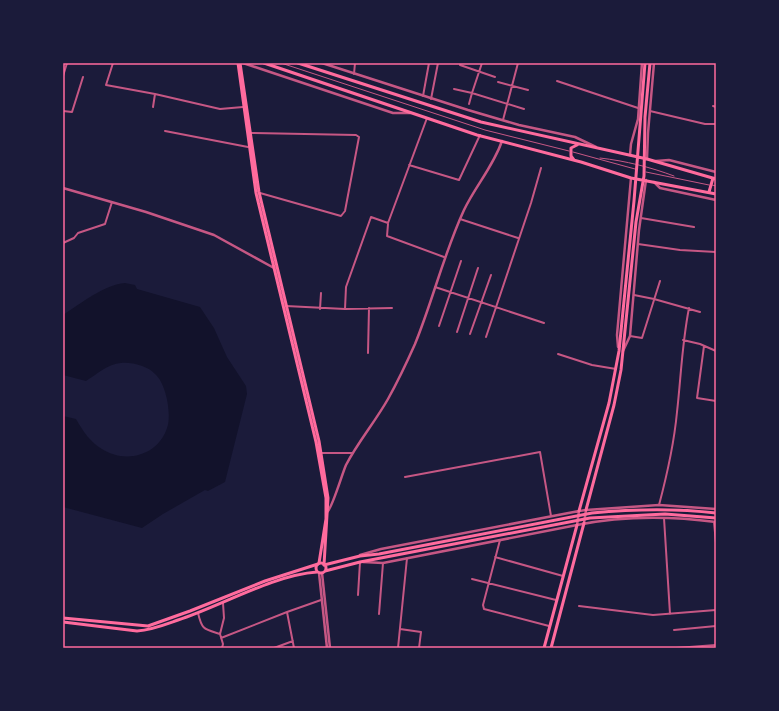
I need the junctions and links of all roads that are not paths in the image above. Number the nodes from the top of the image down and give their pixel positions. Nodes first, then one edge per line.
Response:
1 (67, 63) edge
2 (113, 63) edge
3 (240, 63) edge
4 (264, 63) edge
5 (281, 63) edge
6 (298, 63) edge
7 (322, 63) edge
8 (355, 63) edge
9 (429, 63) edge
10 (438, 63) edge
11 (482, 63) edge
12 (518, 63) edge
13 (643, 63) edge
14 (650, 63) edge
15 (654, 63) edge
16 (460, 65) dead end
17 (480, 71) junction
18 (354, 74) junction
19 (63, 76) edge
20 (83, 77) dead end
21 (495, 77) dead end
22 (557, 81) dead end
23 (498, 82) dead end
24 (512, 85) junction
25 (454, 89) dead end
26 (528, 90) dead end
27 (414, 93) junction
28 (472, 93) junction
29 (155, 94) junction
30 (423, 96) junction
31 (431, 98) junction
32 (412, 101) junction
33 (468, 104) dead end
34 (507, 105) junction
35 (153, 107) dead end
36 (243, 107) junction
37 (638, 108) junction
38 (524, 109) dead end
39 (63, 111) edge
40 (650, 111) junction
41 (415, 114) junction
42 (427, 118) junction
43 (503, 120) junction
44 (716, 124) edge
45 (165, 131) dead end
46 (250, 133) junction
47 (480, 135) junction
48 (502, 141) junction
49 (578, 145) junction
50 (248, 147) junction
51 (600, 149) junction
52 (570, 151) junction
53 (630, 155) junction
54 (597, 158) junction
55 (647, 159) junction
56 (574, 160) junction
57 (655, 161) junction
58 (409, 165) junction
59 (541, 168) dead end
60 (716, 172) edge
61 (676, 177) junction
62 (631, 178) junction
63 (714, 179) edge
64 (646, 180) junction
65 (652, 181) junction
66 (710, 185) junction
67 (716, 186) edge
68 (63, 188) edge
69 (259, 192) junction
70 (708, 192) junction
71 (716, 194) edge
72 (716, 200) edge
73 (112, 202) junction
74 (641, 218) junction
75 (460, 219) junction
76 (388, 223) junction
77 (694, 227) dead end
78 (518, 238) junction
79 (63, 243) edge
80 (638, 244) junction
81 (716, 252) edge
82 (444, 257) junction
83 (461, 261) dead end
84 (276, 268) junction
85 (478, 268) dead end
86 (491, 275) dead end
87 (660, 281) dead end
88 (434, 287) junction
89 (451, 292) junction
90 (321, 293) dead end
91 (634, 295) junction
92 (467, 297) junction
93 (654, 299) junction
94 (481, 302) junction
95 (286, 306) junction
96 (369, 308) junction
97 (392, 308) dead end
98 (496, 308) junction
99 (689, 308) junction
100 (320, 309) junction
101 (346, 309) junction
102 (700, 312) dead end
103 (544, 323) dead end
104 (439, 326) dead end
105 (456, 332) dead end
106 (470, 334) dead end
107 (630, 336) junction
108 (486, 337) dead end
109 (683, 340) junction
110 (704, 346) junction
111 (716, 351) edge
112 (621, 352) junction
113 (368, 353) dead end
114 (558, 354) dead end
115 (616, 369) junction
116 (716, 401) edge
117 (321, 453) junction
118 (353, 453) junction
119 (405, 477) dead end
120 (660, 506) junction
121 (716, 509) edge
122 (586, 510) junction
123 (579, 511) junction
124 (327, 512) junction
125 (716, 513) edge
126 (551, 516) junction
127 (664, 518) junction
128 (715, 520) edge
129 (584, 523) junction
130 (577, 525) junction
131 (500, 540) junction
132 (716, 543) edge
133 (360, 556) junction
134 (495, 557) junction
135 (407, 558) junction
136 (360, 562) junction
137 (383, 563) junction
138 (319, 564) junction
139 (324, 565) junction
140 (321, 572) junction
141 (563, 576) junction
142 (472, 578) dead end
143 (489, 582) junction
144 (358, 595) dead end
145 (321, 600) junction
146 (556, 600) junction
147 (223, 603) junction
148 (579, 606) dead end
149 (716, 610) edge
150 (287, 612) junction
151 (198, 613) junction
152 (379, 614) dead end
153 (670, 614) junction
154 (63, 618) edge
155 (63, 622) edge
156 (549, 626) junction
157 (716, 626) edge
158 (400, 629) junction
159 (674, 630) dead end
160 (220, 634) junction
161 (221, 638) junction
162 (293, 641) junction
163 (716, 645) edge
164 (222, 648) edge
165 (274, 648) edge
166 (294, 648) edge
167 (328, 648) edge
168 (398, 648) edge
169 (419, 648) edge
170 (544, 648) edge
171 (551, 648) edge
172 (676, 648) edge

1 - 19 street
2 - 29 street
3 - 36 main road
3 - 41 street
3 - 46 main road
4 - 41 main road
5 - 52 lane
6 - 32 main road
7 - 18 street
8 - 18 street
9 - 30 street
10 - 31 street
11 - 17 street
12 - 24 street
13 - 37 street
13 - 112 main road
14 - 112 main road
15 - 40 street
16 - 17 street
17 - 21 street
17 - 28 street
18 - 27 street
20 - 39 street
22 - 37 street
23 - 24 street
24 - 26 street
24 - 34 street
25 - 28 street
27 - 30 street
27 - 32 street
28 - 33 street
28 - 34 street
29 - 35 street
29 - 36 street
30 - 31 street
31 - 43 street
32 - 49 main road
34 - 38 street
34 - 43 street
36 - 50 main road
37 - 53 street
40 - 44 street
40 - 55 street
41 - 42 main road
42 - 47 main road
42 - 58 street
43 - 51 street
45 - 50 street
46 - 69 main road
46 - 69 street
47 - 48 main road
47 - 58 street
48 - 56 main road
48 - 75 street
49 - 51 main road
49 - 52 main road
50 - 84 main road
51 - 53 main road
52 - 54 lane
52 - 56 main road
53 - 55 main road
54 - 61 lane
54 - 61 lane
55 - 57 main road
56 - 62 main road
57 - 60 street
57 - 63 main road
58 - 76 street
59 - 78 street
61 - 66 lane
62 - 64 main road
62 - 112 street
63 - 66 main road
64 - 65 main road
64 - 74 street
65 - 70 main road
65 - 72 street
66 - 67 lane
66 - 70 main road
68 - 73 street
69 - 84 main road
70 - 71 main road
73 - 79 street
73 - 84 street
74 - 77 street
74 - 80 street
75 - 78 street
75 - 82 street
76 - 82 street
76 - 101 street
78 - 98 street
80 - 81 street
80 - 91 street
82 - 88 street
83 - 89 street
84 - 95 main road
84 - 124 main road
85 - 92 street
86 - 94 street
87 - 93 street
88 - 89 street
88 - 118 street
89 - 92 street
89 - 104 street
90 - 100 street
91 - 93 street
91 - 107 street
92 - 94 street
92 - 105 street
93 - 99 street
93 - 107 street
94 - 98 street
94 - 106 street
95 - 100 street
95 - 117 main road
96 - 97 street
96 - 101 street
96 - 113 street
98 - 103 street
98 - 108 street
99 - 102 street
99 - 109 street
100 - 101 street
107 - 112 street
109 - 110 street
109 - 120 street
110 - 111 street
110 - 116 street
112 - 115 main road
112 - 122 main road
114 - 115 street
115 - 123 main road
117 - 118 street
117 - 124 main road
118 - 124 street
119 - 126 street
120 - 121 street
120 - 122 street
122 - 123 street
122 - 129 street
123 - 126 street
123 - 130 street
124 - 138 main road
124 - 139 main road
125 - 133 main road
126 - 133 street
127 - 128 street
127 - 129 street
127 - 153 street
128 - 132 street
128 - 136 main road
129 - 130 street
129 - 171 main road
130 - 131 street
130 - 141 main road
131 - 134 street
131 - 135 street
133 - 139 main road
134 - 141 street
134 - 143 street
135 - 137 street
135 - 158 street
136 - 137 street
136 - 140 main road
136 - 144 street
137 - 152 street
138 - 139 main road
138 - 140 main road
138 - 154 main road
139 - 140 main road
140 - 145 street
140 - 147 main road
140 - 167 street
141 - 146 main road
142 - 143 street
143 - 146 street
143 - 156 street
145 - 150 street
145 - 167 street
146 - 156 main road
147 - 151 main road
147 - 160 street
148 - 153 street
149 - 153 street
150 - 161 street
150 - 162 street
151 - 155 main road
151 - 160 street
156 - 170 main road
157 - 159 street
158 - 168 street
158 - 169 street
160 - 161 street
161 - 164 street
162 - 165 street
162 - 166 street
163 - 172 street

